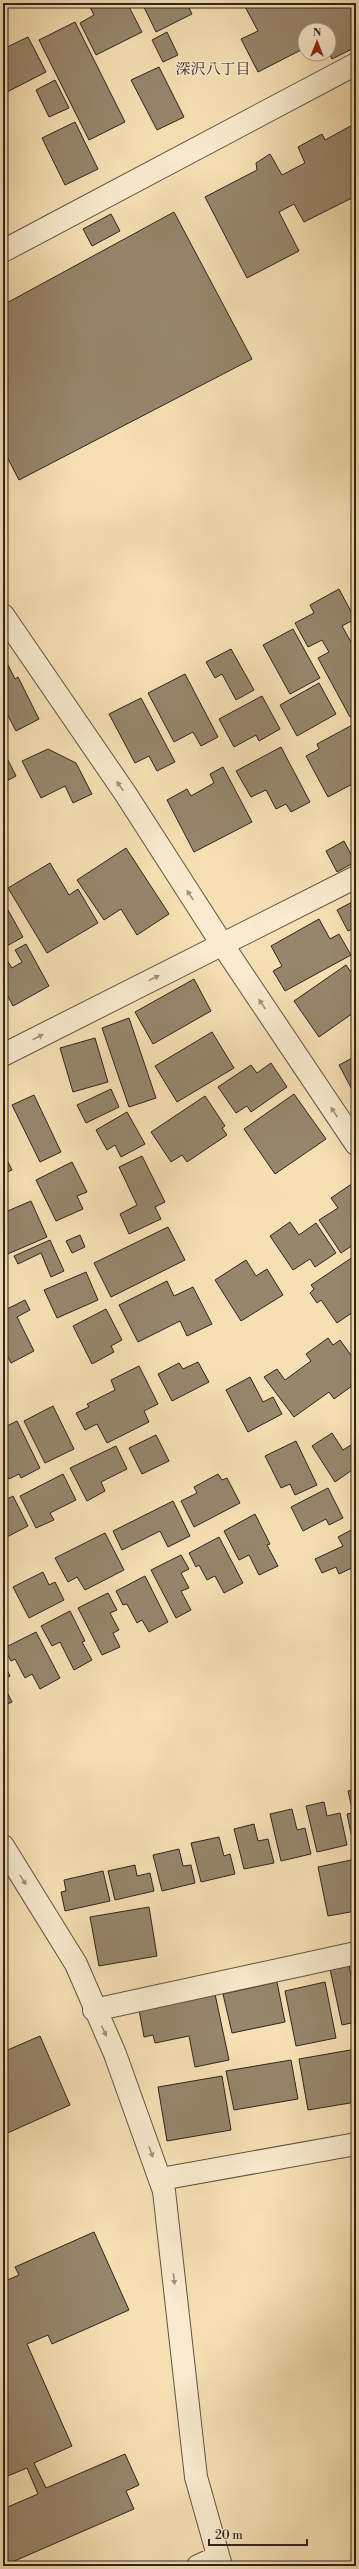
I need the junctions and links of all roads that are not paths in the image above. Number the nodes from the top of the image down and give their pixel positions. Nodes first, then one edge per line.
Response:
1 (356, 64) edge
2 (3, 251) edge
3 (3, 615) edge
4 (9, 636) edge
5 (356, 877) edge
6 (222, 944) junction
7 (3, 1055) edge
8 (356, 1144) edge
9 (3, 1846) edge
10 (356, 1953) edge
11 (94, 2010) junction
12 (356, 2144) edge
13 (161, 2180) junction
14 (220, 2562) edge
15 (198, 2566) edge

1 - 2 street
3 - 4 street
6 -> 4 street
5 - 6 street
7 -> 6 street
8 -> 6 street
9 -> 11 street
10 - 11 street
11 -> 13 street
12 - 13 street
13 -> 14 street
14 - 15 street

